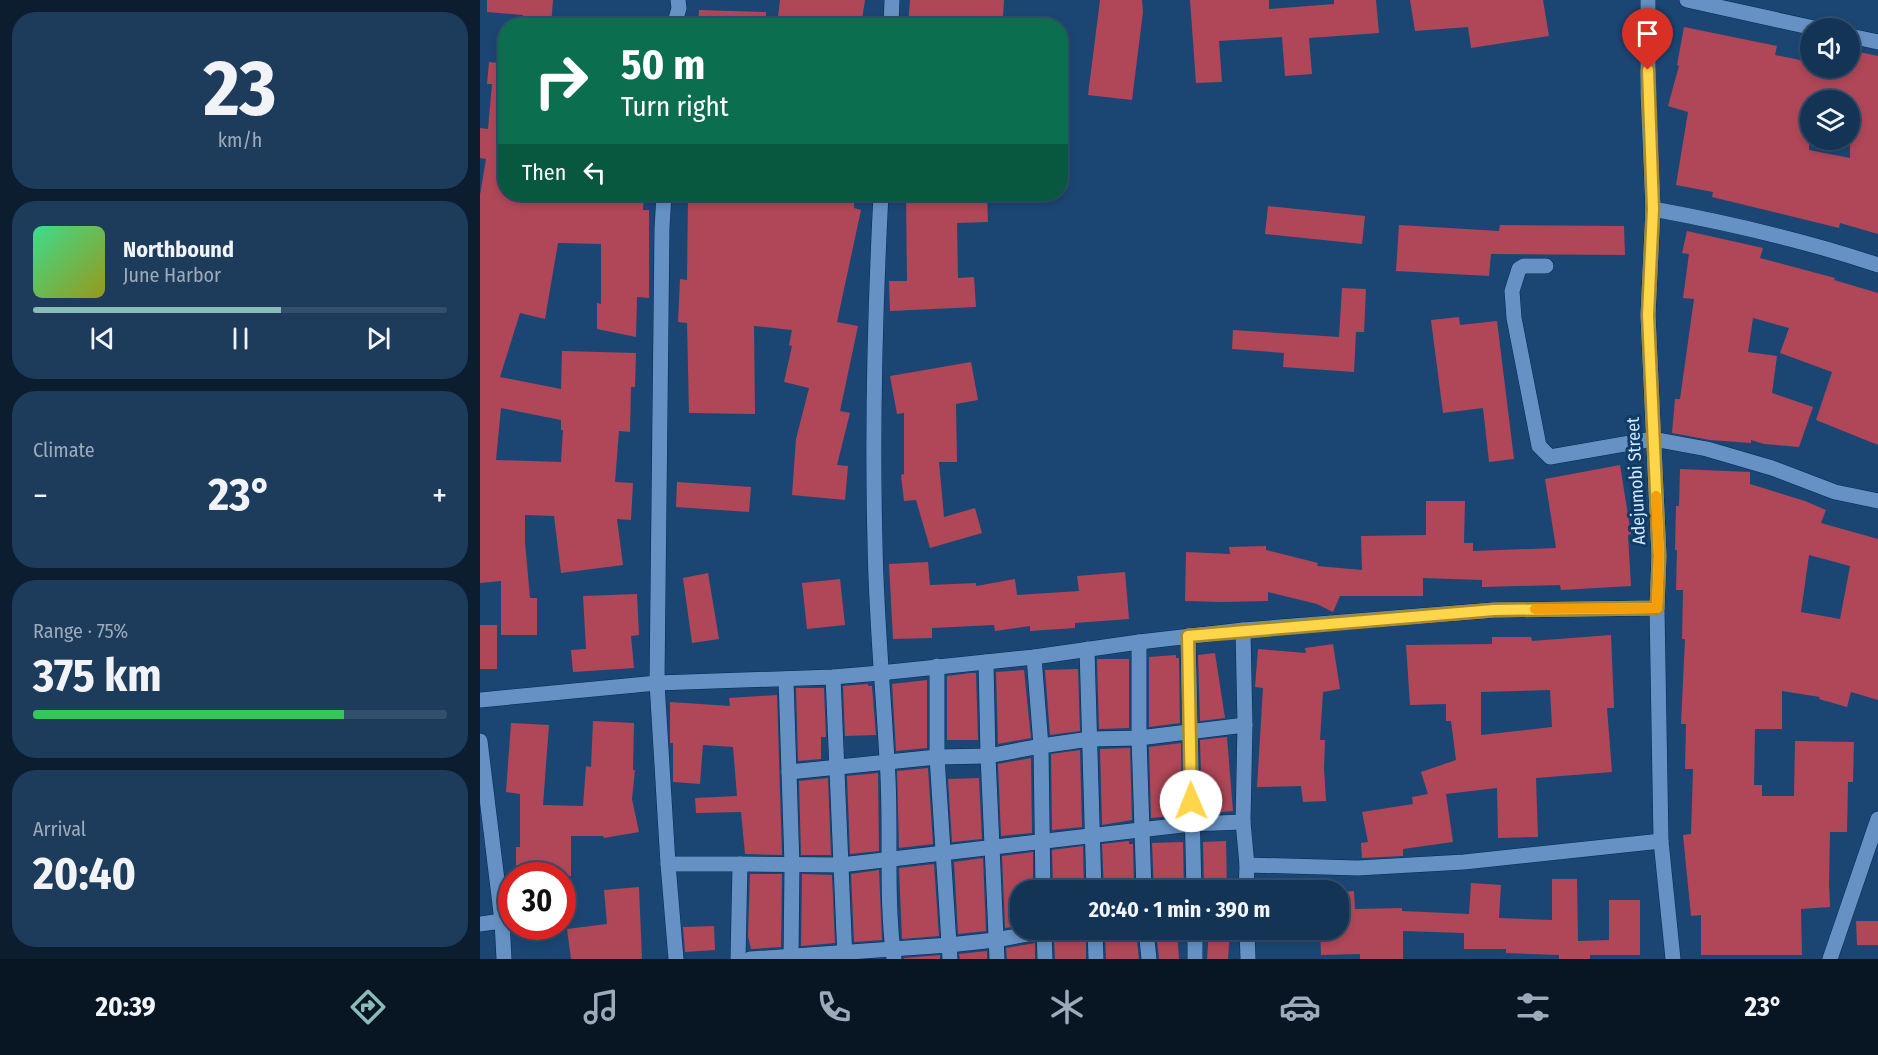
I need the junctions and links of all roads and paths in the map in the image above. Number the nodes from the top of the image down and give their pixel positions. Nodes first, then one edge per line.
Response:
1 (678, 0) edge
2 (892, 0) edge
3 (1648, 0) edge
4 (1687, 0) edge
5 (676, 18) edge
6 (891, 18) edge
7 (1800, 25) edge
8 (1860, 38) edge
9 (1878, 42) edge
10 (664, 201) edge
11 (881, 201) edge
12 (1653, 209) junction
13 (1878, 265) edge
14 (1546, 266) dead end
15 (1653, 440) junction
16 (1878, 501) edge
17 (1657, 608) junction
18 (1243, 630) junction
19 (1188, 636) junction
20 (1139, 642) junction
21 (1087, 649) junction
22 (1034, 657) junction
23 (986, 662) junction
24 (937, 666) junction
25 (880, 673) junction
26 (833, 677) junction
27 (786, 679) junction
28 (657, 683) junction
29 (480, 700) edge
30 (1245, 725) junction
31 (1189, 731) junction
32 (1139, 738) junction
33 (1090, 739) junction
34 (480, 741) edge
35 (1041, 746) junction
36 (988, 756) junction
37 (938, 757) junction
38 (888, 761) junction
39 (837, 767) junction
40 (789, 772) junction
41 (1243, 822) junction
42 (1191, 824) junction
43 (1877, 830) edge
44 (1141, 831) junction
45 (1091, 836) junction
46 (1662, 841) junction
47 (1042, 842) junction
48 (993, 848) junction
49 (943, 853) junction
50 (889, 858) junction
51 (668, 864) junction
52 (740, 864) junction
53 (792, 865) junction
54 (842, 865) junction
55 (1247, 865) junction
56 (1043, 880) edge
57 (1093, 880) edge
58 (1143, 880) edge
59 (1194, 880) edge
60 (1246, 880) edge
61 (498, 888) edge
62 (498, 922) edge
63 (480, 924) edge
64 (1010, 937) edge
65 (503, 940) edge
66 (995, 940) junction
67 (1044, 940) edge
68 (1095, 940) edge
69 (1147, 940) edge
70 (1195, 940) edge
71 (1247, 940) edge
72 (950, 952) edge
73 (893, 953) edge
74 (845, 955) edge
75 (791, 957) edge
76 (504, 959) edge
77 (676, 959) edge
78 (738, 959) edge
79 (750, 959) edge
80 (997, 959) edge
81 (1045, 959) edge
82 (1096, 959) edge
83 (1149, 959) edge
84 (1195, 959) edge
85 (1248, 959) edge
86 (1673, 959) edge
87 (1830, 959) edge

1 - 5 street
2 - 6 street
3 - 12 street, Adejumobi Street
4 - 7 street
8 - 9 street
10 - 28 street
11 - 25 street
12 - 13 street
12 - 15 street, Adejumobi Street
14 - 15 street
15 - 16 street
15 - 17 street, Adejumobi Street
17 - 18 street
17 - 46 street, Adejumobi Street
18 - 19 street
18 - 30 street
19 - 20 street
19 - 31 street
20 - 21 street
20 - 32 street
21 - 22 street
21 - 33 street
22 - 23 street
22 - 35 street
23 - 24 street
23 - 36 street
24 - 25 street
24 - 37 street
25 - 26 street
25 - 38 street
26 - 27 street
26 - 39 street
27 - 28 street
27 - 40 street
28 - 29 street
28 - 51 street
30 - 31 street
30 - 41 street
31 - 32 street
31 - 42 street
32 - 33 street
32 - 44 street
33 - 35 street
33 - 45 street
34 - 61 street
35 - 36 street
35 - 47 street
36 - 37 street
36 - 48 street
37 - 38 street
37 - 49 street
38 - 39 street
38 - 50 street
39 - 40 street
39 - 54 street
40 - 53 street
41 - 42 street
41 - 55 street
42 - 44 street
42 - 59 street
43 - 87 street
44 - 45 street
44 - 58 street
45 - 47 street
45 - 57 street
46 - 55 street
46 - 86 street, Adejumobi Street
47 - 48 street
47 - 56 street
48 - 49 street
48 - 66 street
49 - 50 street
49 - 72 street
50 - 54 street
50 - 73 street
51 - 52 street
51 - 77 street
52 - 53 street
52 - 78 street
53 - 54 street
53 - 75 street
54 - 74 street
55 - 60 street
62 - 63 street
64 - 66 street
65 - 76 street
66 - 72 street
66 - 80 street
67 - 81 street
68 - 82 street
69 - 83 street
70 - 84 street
71 - 85 street
72 - 73 street
73 - 74 street
74 - 75 street
75 - 79 street

